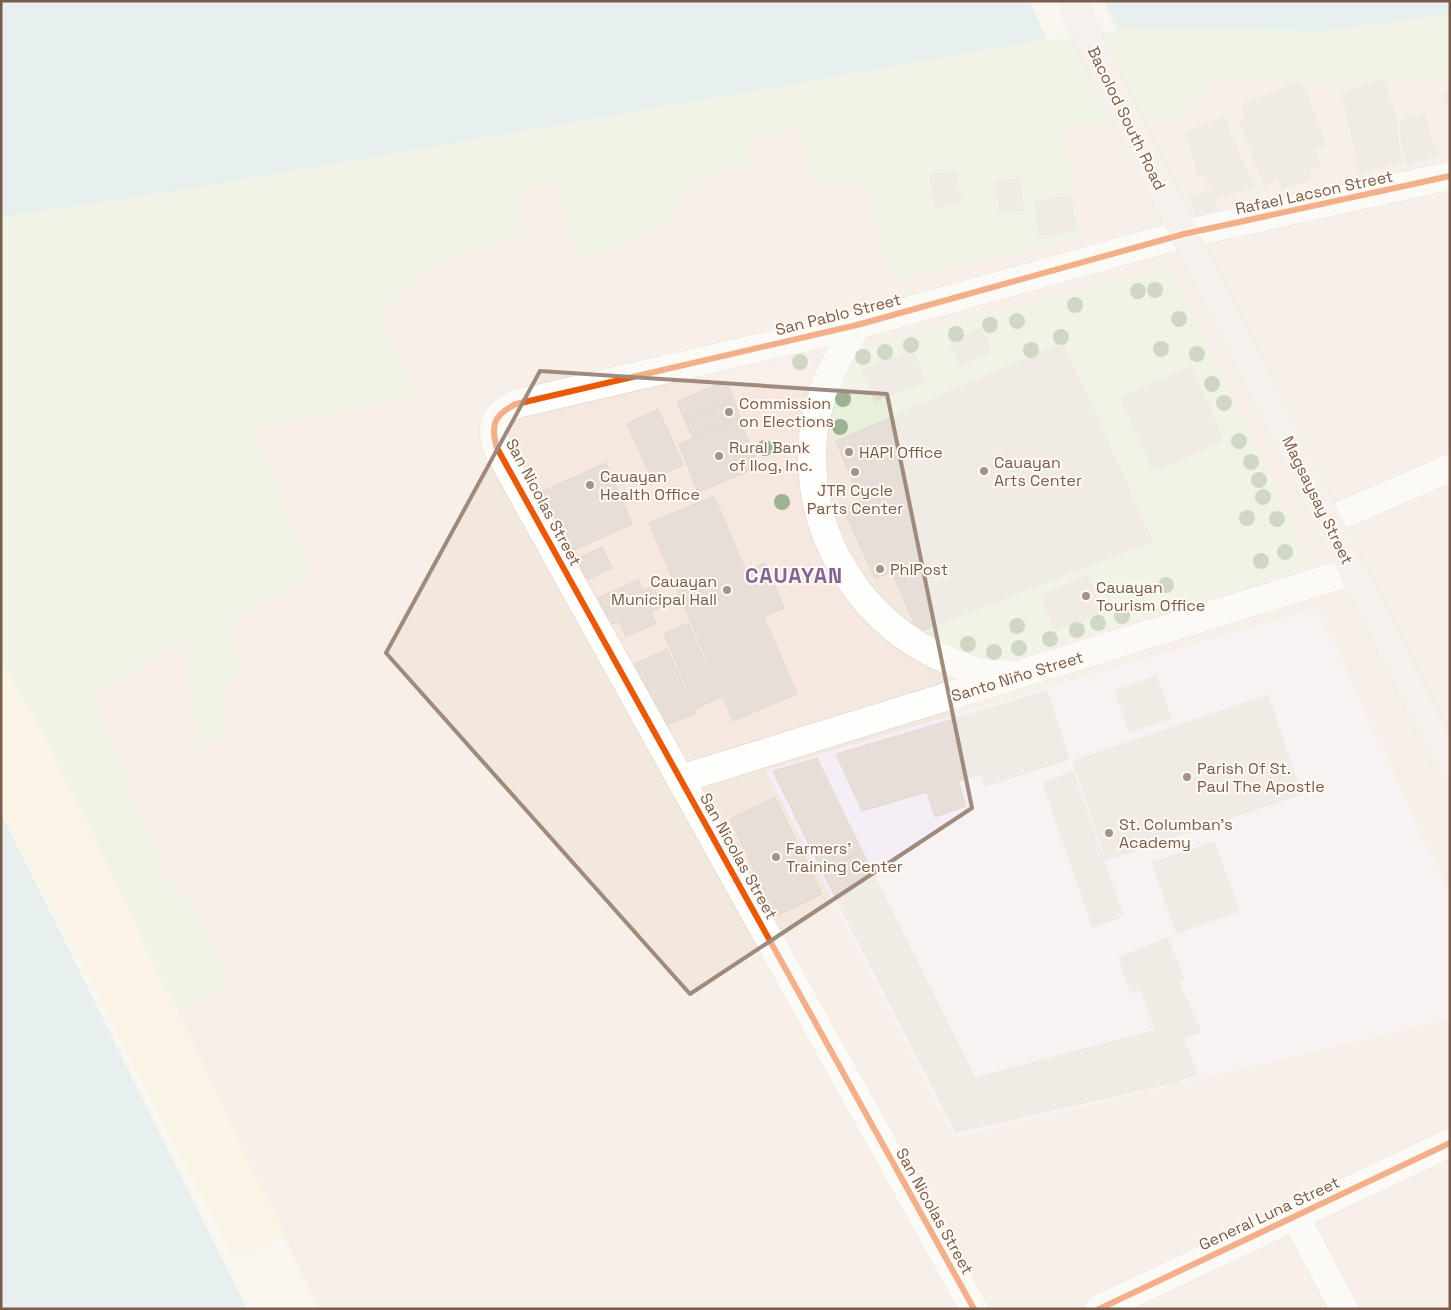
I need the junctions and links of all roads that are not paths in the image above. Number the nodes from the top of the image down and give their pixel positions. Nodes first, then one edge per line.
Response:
1 (1072, 1) edge
2 (1450, 176) edge
3 (1184, 234) junction
4 (857, 325) junction
5 (500, 415) joint
6 (1450, 468) edge
7 (1328, 521) junction
8 (1353, 571) junction
9 (1020, 675) junction
10 (1450, 767) edge
11 (680, 779) junction
12 (1450, 1143) edge
13 (1294, 1216) junction
14 (974, 1309) edge
15 (1099, 1309) edge
16 (1344, 1309) edge

1 - 3 highway, Bacolod South Road
2 - 3 street, Rafael Lacson Street
3 - 4 street, San Pablo Street
3 - 7 highway, Magsaysay Street
4 - 5 street, San Pablo Street
4 - 9 street
5 - 11 street, San Nicolas Street
6 - 7 street
7 - 8 highway, Magsaysay Street
8 - 9 street, Santo Niño Street
8 - 10 highway, Magsaysay Street
9 - 11 street, Santo Niño Street
11 - 14 street, San Nicolas Street
12 - 13 street, General Luna Street
13 - 15 street, General Luna Street
13 - 16 street

